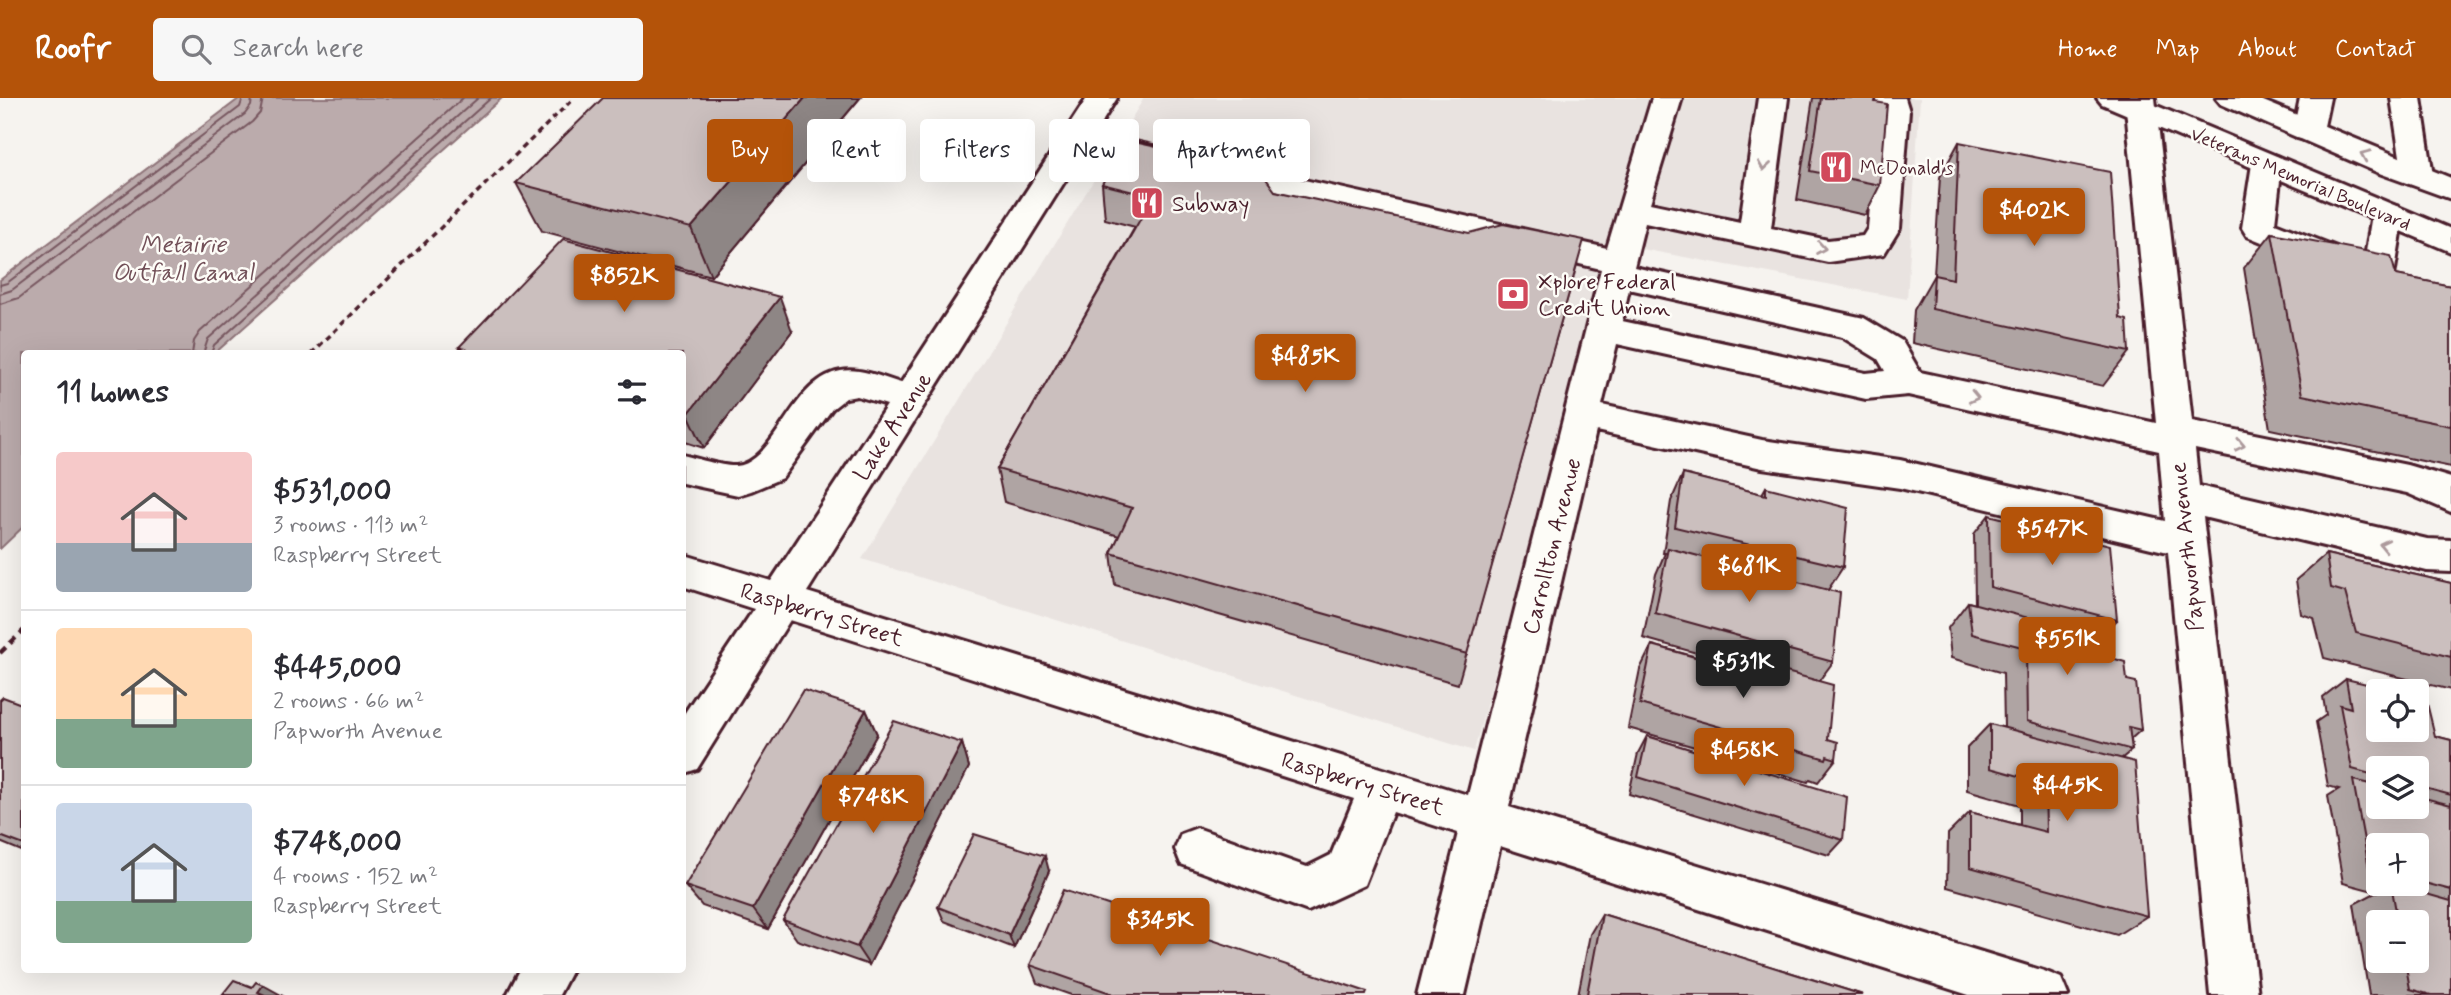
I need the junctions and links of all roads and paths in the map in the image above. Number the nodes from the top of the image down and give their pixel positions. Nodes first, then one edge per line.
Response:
1 (574, 98) edge
2 (1667, 98) edge
3 (1773, 98) edge
4 (2231, 98) edge
5 (2315, 98) edge
6 (2406, 98) edge
7 (1089, 100) edge
8 (1888, 102) edge
9 (2131, 102) edge
10 (1083, 119) edge
11 (2308, 131) junction
12 (1139, 153) edge
13 (2267, 164) junction
14 (1049, 182) edge
15 (2441, 184) edge
16 (1632, 210) junction
17 (2388, 214) junction
18 (1754, 234) junction
19 (2451, 240) edge
20 (1618, 269) junction
21 (1603, 329) junction
22 (315, 350) edge
23 (1908, 382) junction
24 (909, 399) junction
25 (1583, 414) junction
26 (2174, 436) junction
27 (686, 470) edge
28 (2180, 497) junction
29 (2451, 497) edge
30 (2185, 541) junction
31 (2451, 556) edge
32 (686, 571) edge
33 (779, 600) junction
34 (21, 632) edge
35 (0, 653) edge
36 (686, 749) edge
37 (1380, 788) junction
38 (1484, 821) junction
39 (1197, 849) dead end
40 (546, 973) edge
41 (531, 995) edge
42 (1441, 995) edge
43 (2044, 995) edge
44 (2234, 995) edge

1 - 22 path
2 - 16 street, Carrollton Avenue
3 -> 18 street
4 - 11 street
5 - 11 street
6 - 15 street
7 - 10 street, Lake Avenue
18 -> 8 street
9 - 13 street, Veterans Memorial Boulevard
9 - 26 street, Papworth Avenue
15 -> 11 street
12 - 20 street
13 - 17 street, Veterans Memorial Boulevard
13 - 17 street
14 - 24 street, Lake Avenue
16 - 18 street
16 - 20 street, Carrollton Avenue
17 - 19 street, Veterans Memorial Boulevard
20 - 21 street, Carrollton Avenue
20 - 23 street
21 - 23 street
21 - 25 street, Carrollton Avenue
23 -> 26 street
24 - 27 street
24 - 33 street, Lake Avenue
25 - 30 street
25 - 38 street, Carrollton Avenue
26 - 28 street, Papworth Avenue
26 -> 29 street
28 - 30 street, Papworth Avenue
31 -> 28 street
30 - 44 street, Papworth Avenue
32 - 33 street, Raspberry Street
33 - 36 street, Lake Avenue
33 - 37 street, Raspberry Street
34 - 35 path
37 - 38 street, Raspberry Street
37 - 39 street
38 - 42 street, Carrollton Avenue
38 - 43 street, Raspberry Street
40 - 41 street

